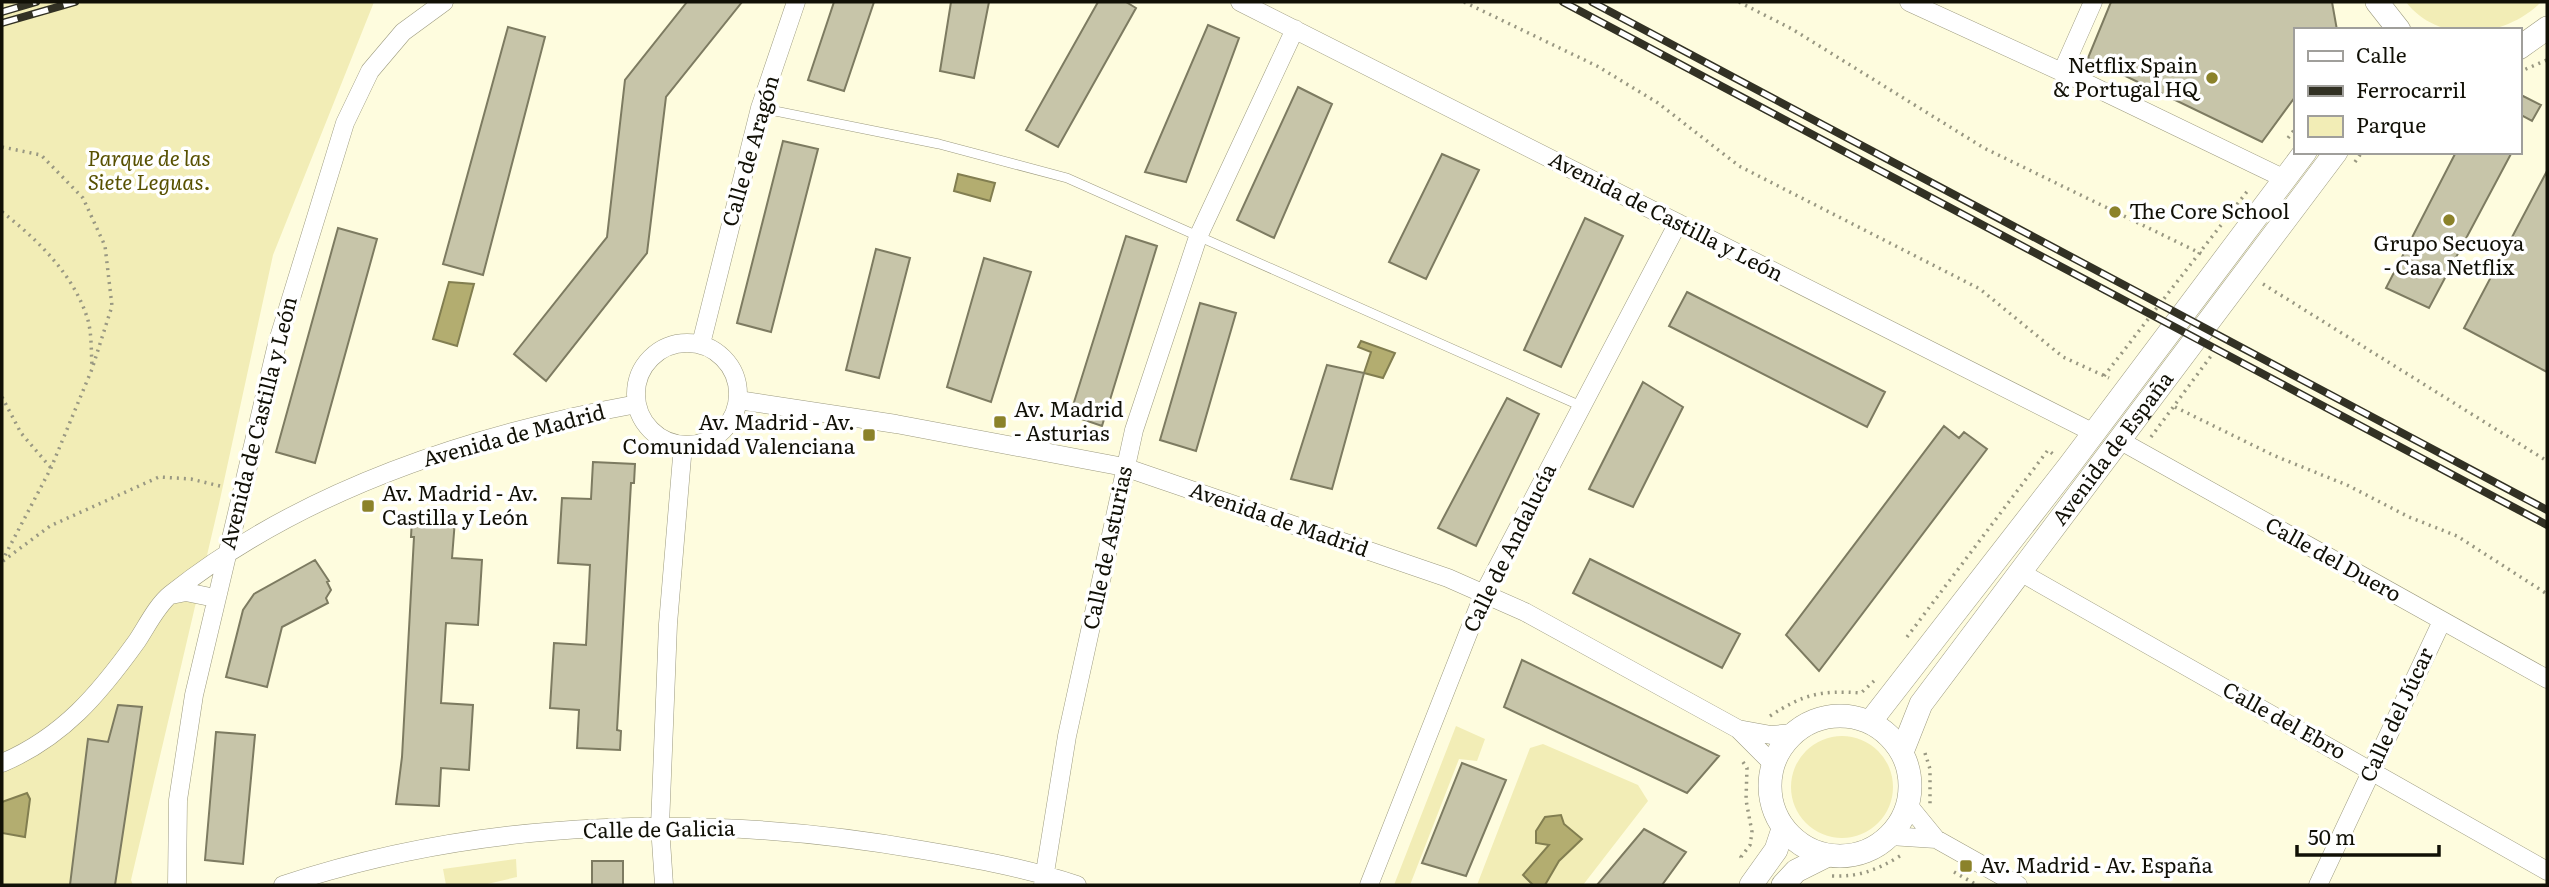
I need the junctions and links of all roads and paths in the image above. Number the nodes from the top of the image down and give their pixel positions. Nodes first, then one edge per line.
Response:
1 (443, 2) edge
2 (796, 2) edge
3 (1240, 2) edge
4 (1464, 2) edge
5 (1739, 2) edge
6 (1909, 2) edge
7 (2093, 2) edge
8 (2377, 2) edge
9 (2379, 28) edge
10 (2397, 28) edge
11 (2547, 28) edge
12 (1295, 29) junction
13 (2521, 47) edge
14 (2547, 60) edge
15 (2521, 71) edge
16 (2062, 72) junction
17 (760, 108) junction
18 (2, 147) edge
19 (2294, 152) edge
20 (2345, 158) edge
21 (2263, 170) junction
22 (2285, 179) junction
23 (2, 212) edge
24 (1678, 223) junction
25 (1198, 237) junction
26 (2199, 253) junction
27 (2221, 263) junction
28 (2244, 271) junction
29 (2272, 274) dead end
30 (2264, 285) junction
31 (2256, 295) dead end
32 (701, 344) junction
33 (2217, 348) dead end
34 (92, 369) junction
35 (2104, 376) junction
36 (2128, 386) junction
37 (2157, 388) junction
38 (2, 397) edge
39 (738, 400) junction
40 (637, 404) junction
41 (1581, 406) junction
42 (2174, 406) junction
43 (2092, 432) junction
44 (2119, 440) junction
45 (684, 446) junction
46 (2140, 452) junction
47 (2547, 461) edge
48 (1124, 467) junction
49 (51, 468) junction
50 (212, 484) dead end
51 (225, 555) junction
52 (2, 562) edge
53 (2020, 572) junction
54 (1484, 593) junction
55 (2547, 594) edge
56 (168, 596) junction
57 (215, 598) junction
58 (2442, 621) junction
59 (2547, 679) edge
60 (1870, 722) junction
61 (1738, 729) junction
62 (1794, 733) junction
63 (1913, 751) junction
64 (2, 763) edge
65 (1773, 764) junction
66 (2371, 771) junction
67 (1909, 806) junction
68 (660, 826) junction
69 (1783, 828) junction
70 (1936, 839) junction
71 (1898, 844) junction
72 (1824, 866) junction
73 (2547, 871) edge
74 (1044, 880) edge
75 (177, 885) edge
76 (283, 885) edge
77 (664, 885) edge
78 (1077, 885) edge
79 (1369, 885) edge
80 (1751, 885) edge
81 (1783, 885) edge
82 (2018, 885) edge
83 (2318, 885) edge

1 - 51 street, Avenida de Castilla y León
2 - 17 street, Calle de Aragón
3 - 12 street, Avenida de Castilla y León
4 - 35 path
5 - 26 path
6 - 16 street
7 - 16 street
8 - 9 street
8 - 10 street
11 - 13 street
12 - 24 street, Avenida de Castilla y León
12 - 25 street, Calle de Asturias
14 - 15 path
16 - 21 street
17 - 25 lane
17 - 32 street, Calle de Aragón
18 - 34 path
19 - 22 street, Avenida de España
20 - 28 street, Avenida de España
21 - 22 street
21 - 26 path
22 - 27 street, Avenida de España
23 - 34 path
24 - 41 street, Calle de Andalucía
24 - 43 street, Avenida de Castilla y León
25 - 41 lane
25 - 48 street, Calle de Asturias
26 - 27 path
26 - 35 path
27 - 36 street, Avenida de España
28 - 30 path
28 - 37 street, Avenida de España
29 - 30 path
30 - 31 path
30 - 47 path
32 - 39 street
32 - 40 street
33 - 42 path
34 - 49 path
35 - 36 path
36 - 43 street, Avenida de España
37 - 42 path
37 - 44 street, Avenida de España
38 - 49 path
39 - 45 street
39 - 48 street, Avenida de Madrid
40 - 45 street
40 - 51 street, Avenida de Madrid
41 - 54 street, Calle de Andalucía
42 - 46 path
42 - 55 path
43 - 60 street, Avenida de España
44 - 46 street, Calle del Duero
44 - 53 street, Avenida de España
45 - 68 street
46 - 58 street, Calle del Duero
48 - 54 street, Avenida de Madrid
48 - 74 street, Calle de Asturias
49 - 52 path
50 - 52 path
51 - 56 street
51 - 57 street, Avenida de Castilla y León
53 - 63 street, Avenida de España
53 - 66 street, Calle del Ebro
54 - 61 street, Avenida de Madrid
54 - 79 street, Calle de Andalucía
56 - 57 street
56 - 64 street
57 - 75 street, Avenida de Castilla y León
58 - 59 street, Calle del Duero
58 - 66 street, Calle del Júcar
60 - 62 street
60 - 63 street
61 - 62 street
61 - 65 street, Avenida de Madrid
62 - 65 street
63 - 67 street
63 - 70 path
65 - 69 street
66 - 73 street, Calle del Ebro
66 - 83 street, Calle del Júcar
67 - 70 street
67 - 71 street
68 - 74 street, Calle de Galicia
68 - 76 street, Calle de Galicia
68 - 77 street
69 - 72 street
69 - 80 street
70 - 71 street
70 - 82 street
71 - 72 street
71 - 72 path
72 - 81 street
74 - 78 street, Calle de Galicia

